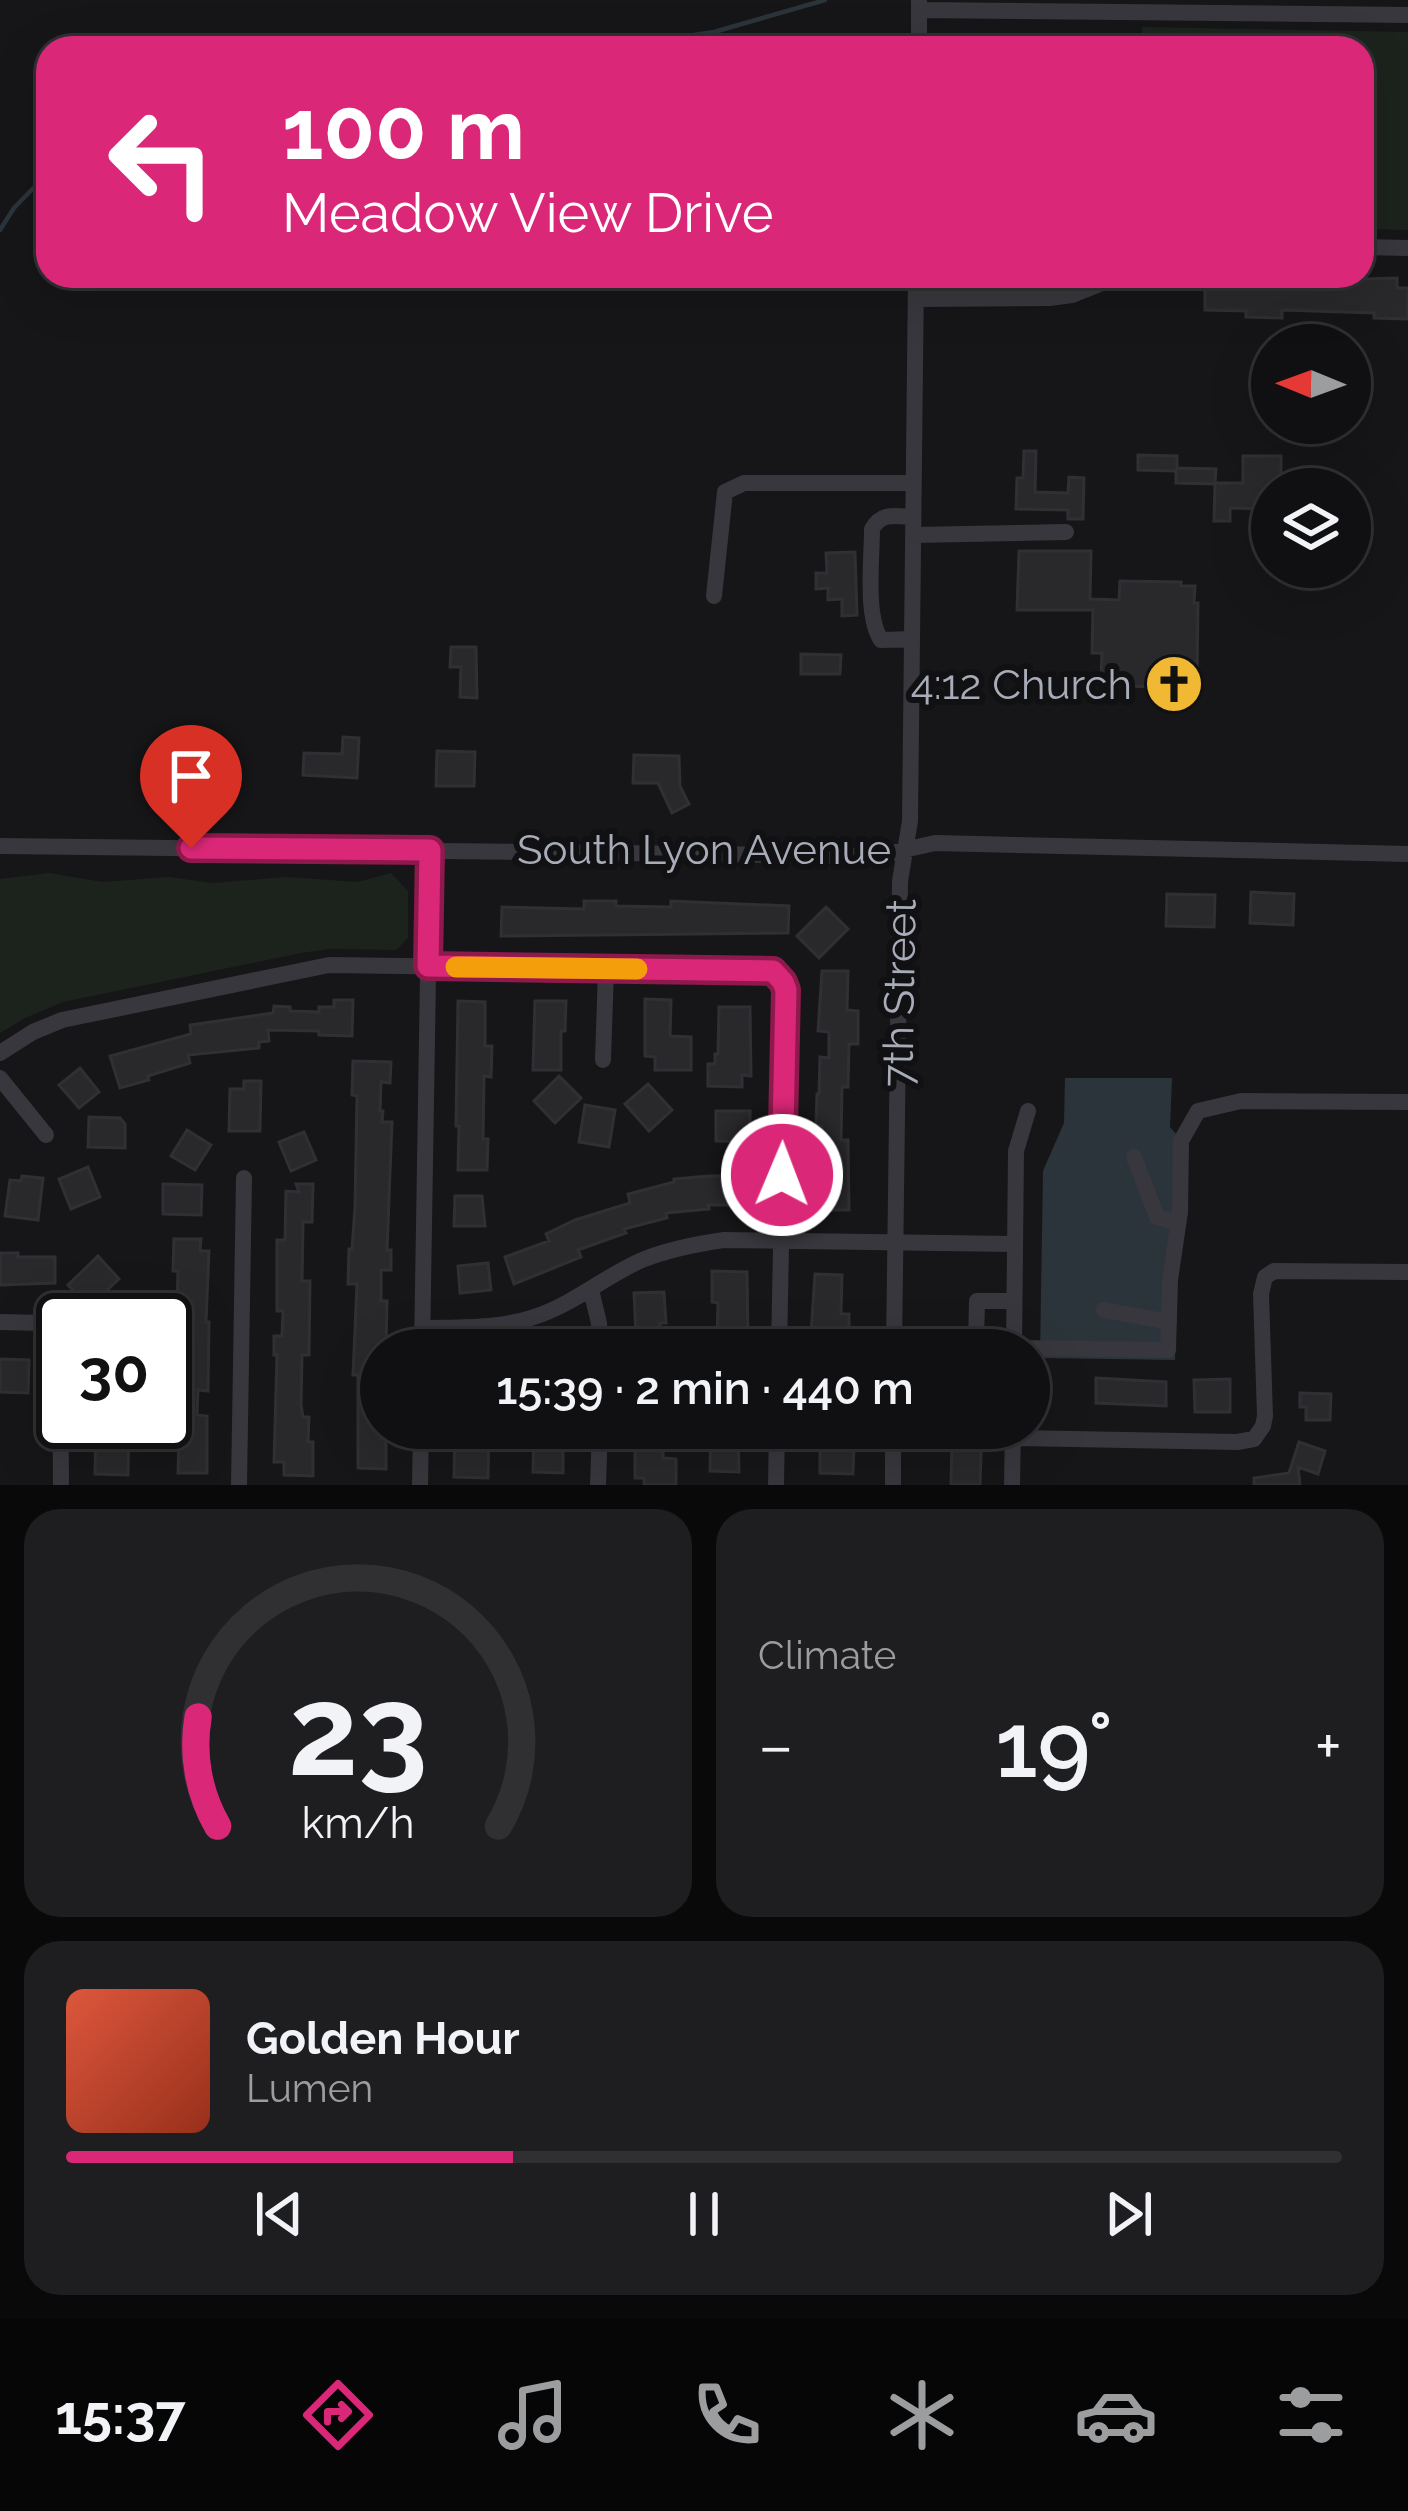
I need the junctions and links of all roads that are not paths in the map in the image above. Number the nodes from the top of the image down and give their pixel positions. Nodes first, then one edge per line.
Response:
1 (919, 5) edge
2 (1116, 6) edge
3 (1408, 15) edge
4 (919, 36) edge
5 (1374, 247) edge
6 (1408, 248) edge
7 (916, 288) edge
8 (1057, 288) edge
9 (1093, 288) edge
10 (1059, 297) junction
11 (916, 299) junction
12 (914, 483) junction
13 (913, 526) junction
14 (1066, 532) dead end
15 (714, 596) dead end
16 (912, 639) junction
17 (0, 846) edge
18 (430, 850) junction
19 (905, 850) junction
20 (1408, 854) edge
21 (428, 966) junction
22 (606, 970) junction
23 (0, 1053) edge
24 (603, 1060) dead end
25 (0, 1078) edge
26 (1408, 1102) edge
27 (1028, 1111) dead end
28 (46, 1135) dead end
29 (1134, 1157) dead end
30 (244, 1178) dead end
31 (1178, 1223) junction
32 (781, 1240) junction
33 (896, 1241) junction
34 (1013, 1244) junction
35 (1408, 1272) edge
36 (591, 1290) junction
37 (1013, 1301) junction
38 (1104, 1310) dead end
39 (0, 1322) edge
40 (1169, 1322) junction
41 (423, 1328) joint
42 (599, 1329) edge
43 (779, 1329) edge
44 (894, 1329) edge
45 (976, 1329) edge
46 (1013, 1329) edge
47 (1050, 1347) edge
48 (1050, 1434) edge
49 (421, 1449) edge
50 (599, 1449) edge
51 (777, 1449) edge
52 (893, 1449) edge
53 (1013, 1449) edge
54 (62, 1485) edge
55 (239, 1485) edge
56 (420, 1485) edge
57 (598, 1485) edge
58 (776, 1485) edge
59 (892, 1485) edge
60 (1012, 1485) edge

1 - 2 street
1 - 4 street
2 - 3 street
5 - 6 street
7 - 11 street, 7th Street
8 - 10 street
9 - 10 street
10 - 11 street
11 - 12 street, 7th Street
12 - 13 street, 7th Street
12 - 15 street
13 - 14 street
13 - 16 street, 7th Street
13 - 16 street
16 - 19 street, 7th Street
17 - 18 street, South Lyon Avenue
18 - 19 street, South Lyon Avenue
18 - 21 street
19 - 20 street, South Lyon Avenue
19 - 33 street, 7th Street
21 - 22 street
21 - 23 street
21 - 41 street
22 - 24 street
22 - 32 street
25 - 28 street
26 - 31 street
27 - 34 street
29 - 31 street
30 - 55 street
31 - 40 street
32 - 33 street
32 - 36 street
32 - 43 street
33 - 34 street
33 - 44 street, 7th Street
34 - 37 street
35 - 48 street
36 - 41 street
36 - 42 street
37 - 45 street
37 - 46 street
38 - 40 street
39 - 54 street
40 - 47 street
49 - 56 street
50 - 57 street
51 - 58 street
52 - 59 street
53 - 60 street

